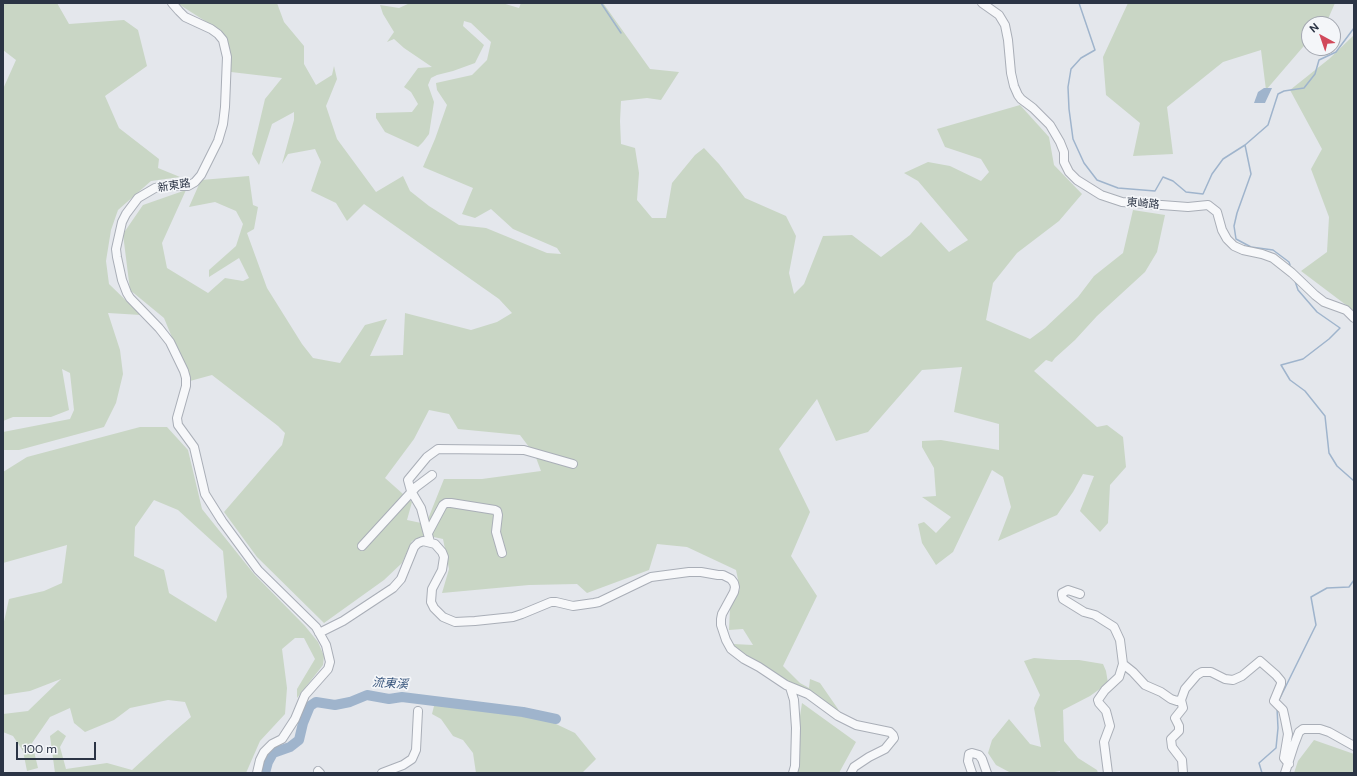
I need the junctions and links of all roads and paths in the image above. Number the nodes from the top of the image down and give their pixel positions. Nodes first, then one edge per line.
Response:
1 (172, 3) edge
2 (982, 3) edge
3 (1354, 318) edge
4 (573, 464) dead end
5 (432, 475) dead end
6 (411, 491) junction
7 (428, 533) junction
8 (430, 542) junction
9 (362, 546) dead end
10 (502, 553) dead end
11 (1080, 594) dead end
12 (319, 633) junction
13 (1123, 664) junction
14 (790, 687) junction
15 (1181, 700) junction
16 (418, 711) dead end
17 (1354, 746) edge
18 (1289, 764) junction
19 (257, 773) edge
20 (382, 773) edge
21 (793, 773) edge
22 (851, 773) edge
23 (972, 773) edge
24 (988, 773) edge
25 (1108, 773) edge
26 (1183, 773) edge
27 (1285, 773) edge

1 - 12 street, 新東路
2 - 3 street, 東崎路
4 - 6 street
5 - 6 street
6 - 7 street
6 - 9 street
7 - 8 street
7 - 10 street
8 - 12 street
8 - 14 street
11 - 13 street
12 - 19 street, 新東路
13 - 15 street
13 - 25 street
14 - 21 street
14 - 22 street
15 - 18 street
15 - 26 street
16 - 20 street
17 - 18 street
18 - 27 street
23 - 24 street

